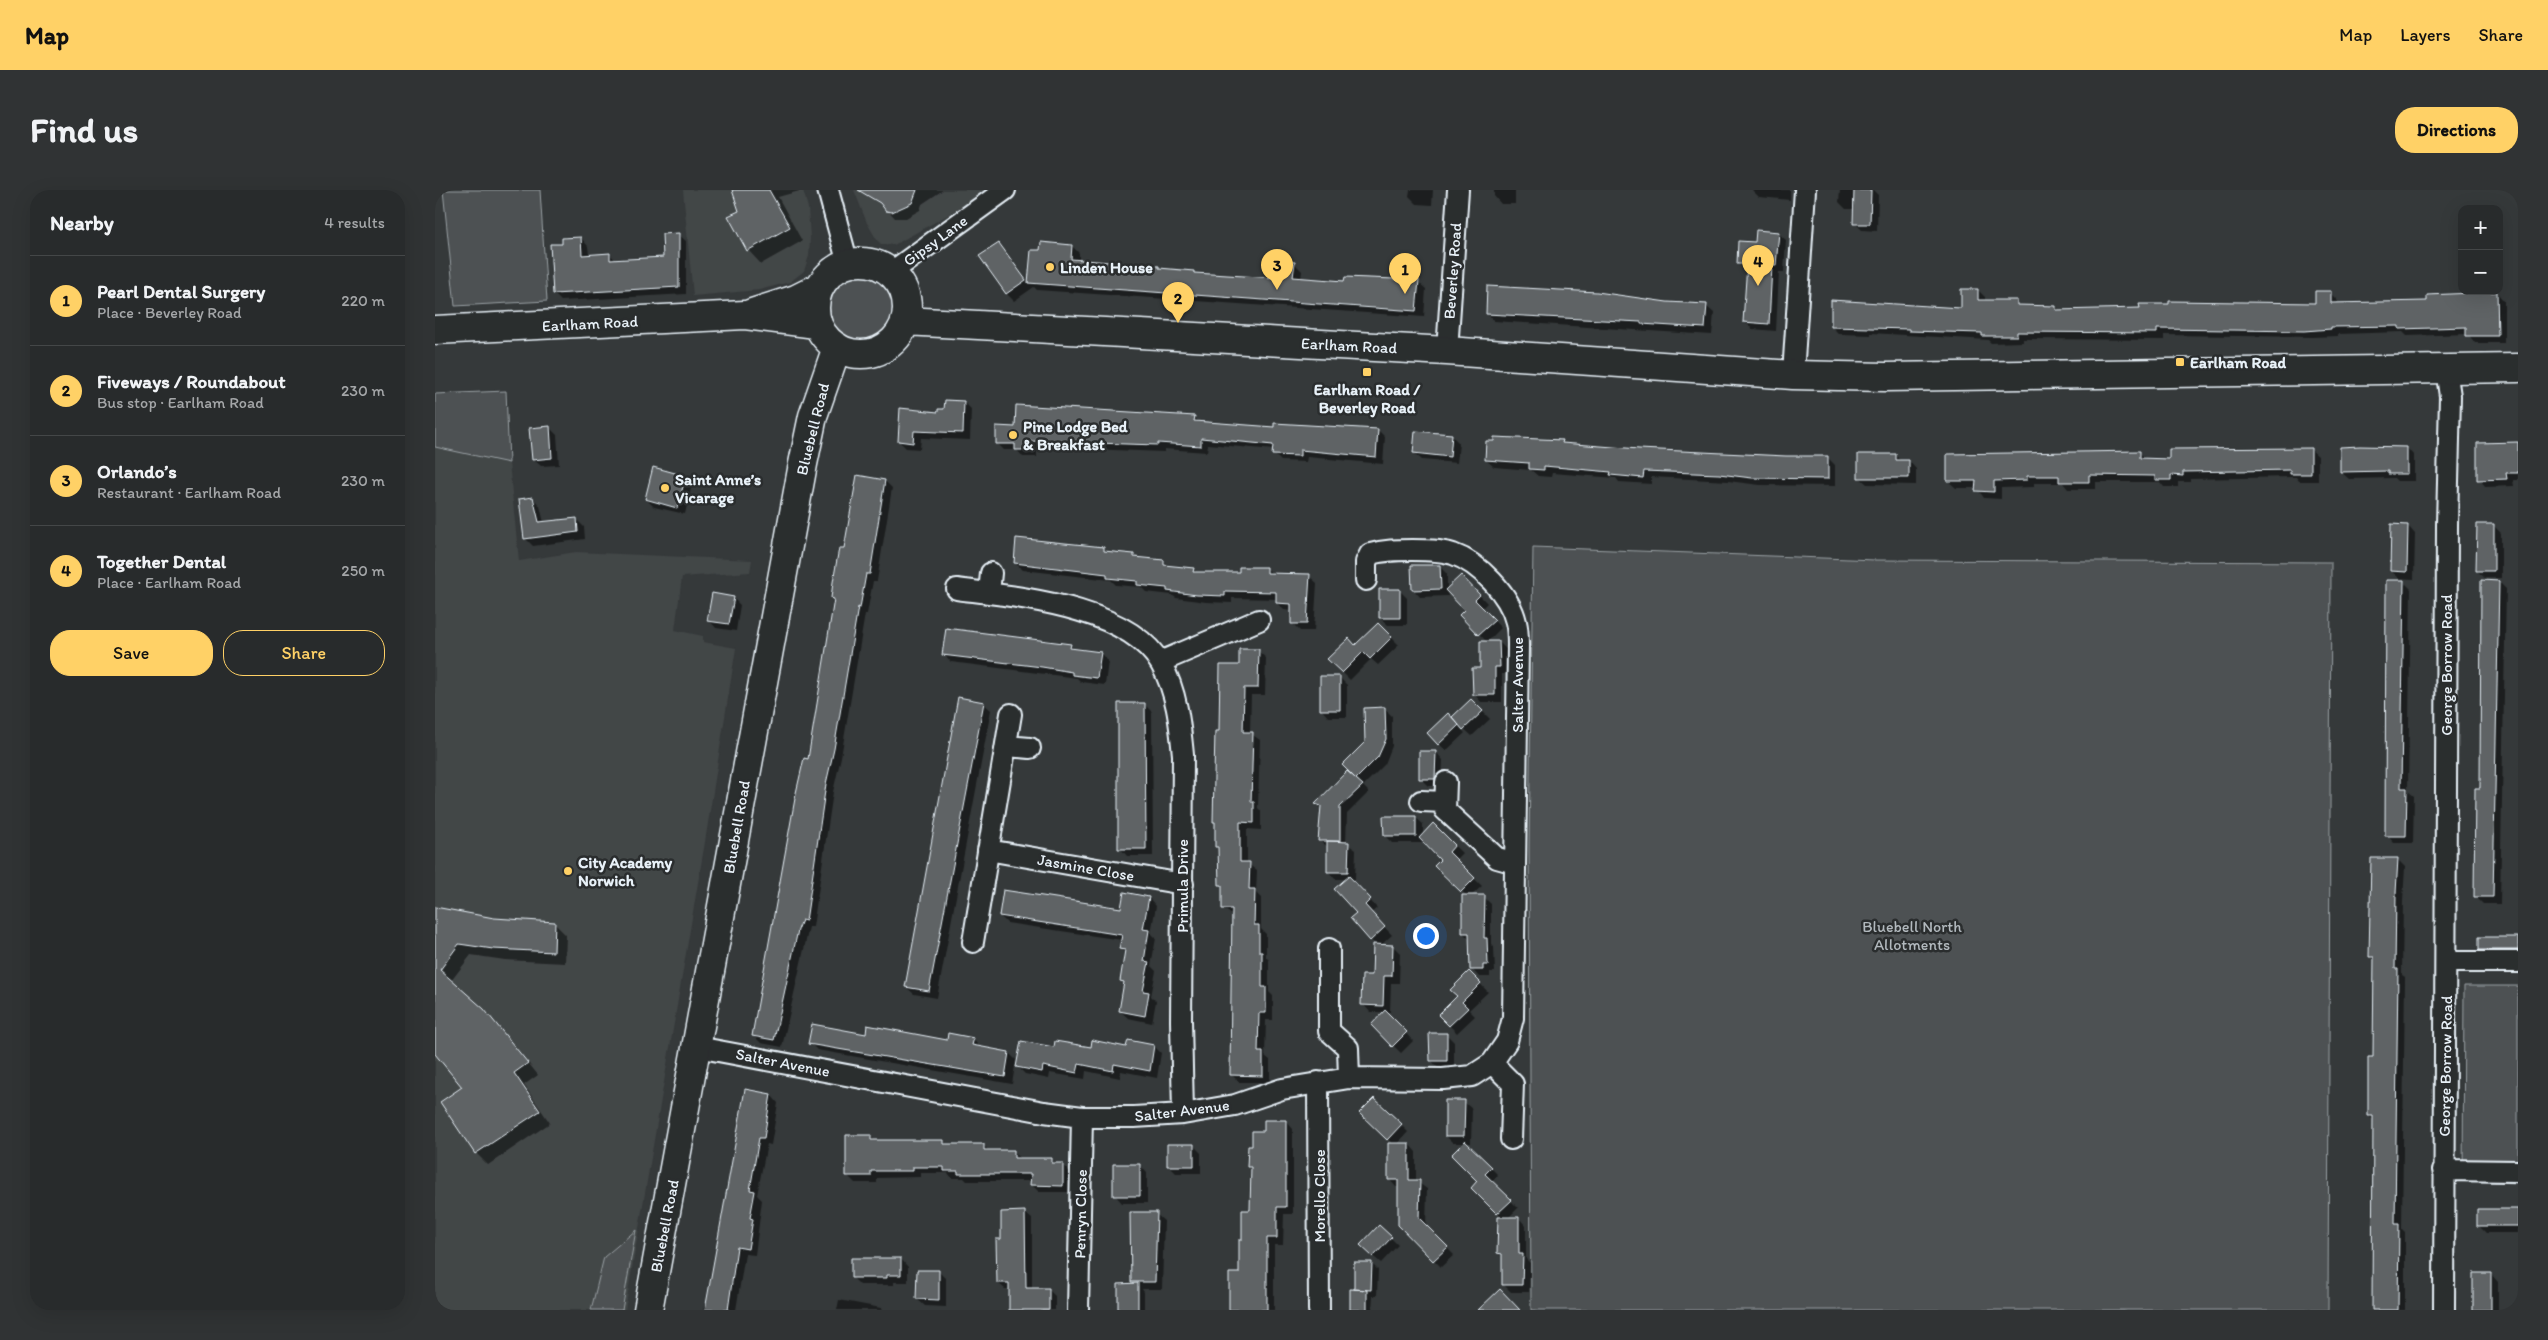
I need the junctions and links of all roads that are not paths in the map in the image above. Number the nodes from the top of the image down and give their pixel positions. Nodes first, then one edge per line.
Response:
1 (828, 190) edge
2 (1005, 190) edge
3 (1458, 190) edge
4 (1804, 198) edge
5 (848, 264) junction
6 (890, 273) junction
7 (820, 287) junction
8 (745, 315) junction
9 (905, 321) junction
10 (816, 324) junction
11 (435, 330) edge
12 (837, 347) junction
13 (1447, 351) junction
14 (2518, 368) edge
15 (2446, 369) junction
16 (1793, 375) junction
17 (991, 573) dead end
18 (1366, 580) dead end
19 (957, 588) dead end
20 (989, 593) junction
21 (1259, 620) dead end
22 (1160, 662) junction
23 (1011, 714) dead end
24 (1006, 746) junction
25 (1030, 748) dead end
26 (1446, 782) dead end
27 (1421, 801) dead end
28 (1445, 802) junction
29 (988, 850) junction
30 (1515, 863) junction
31 (1183, 884) junction
32 (973, 942) dead end
33 (1329, 949) dead end
34 (2445, 962) junction
35 (2518, 962) edge
36 (697, 1046) junction
37 (1492, 1063) junction
38 (1349, 1078) junction
39 (1318, 1082) junction
40 (1183, 1114) junction
41 (1082, 1117) junction
42 (1511, 1139) dead end
43 (2443, 1170) junction
44 (2518, 1171) edge
45 (648, 1310) edge
46 (1078, 1310) edge
47 (1319, 1310) edge
48 (2444, 1310) edge

1 - 5 street
2 - 6 street, Gipsy Lane
3 - 13 street, Beverley Road
4 - 16 street
5 - 6 main road
5 - 7 main road
6 - 9 main road
7 - 8 main road, Earlham Road
7 - 10 main road
8 - 10 main road, Earlham Road
8 - 11 main road, Earlham Road
9 - 12 main road
9 - 13 main road, Earlham Road
10 - 12 main road
12 - 36 main road, Bluebell Road
13 - 16 main road, Earlham Road
14 - 15 main road, Earlham Road
15 - 16 main road, Earlham Road
15 - 34 street, George Borrow Road
17 - 20 street
18 - 30 street, Salter Avenue
19 - 20 street, Primula Drive
20 - 22 street, Primula Drive
21 - 22 street
22 - 31 street, Primula Drive
23 - 24 street
24 - 25 street
24 - 29 street
26 - 28 street
27 - 28 street
28 - 30 street
29 - 31 street, Jasmine Close
29 - 32 street
30 - 37 street, Salter Avenue
31 - 40 street, Primula Drive
33 - 38 street
34 - 35 street
34 - 43 street, George Borrow Road
36 - 41 street, Salter Avenue
36 - 45 main road, Bluebell Road
37 - 38 street, Salter Avenue
37 - 42 street
38 - 39 street, Salter Avenue
39 - 40 street, Salter Avenue
39 - 47 street, Morello Close
40 - 41 street, Salter Avenue
41 - 46 street, Penryn Close
43 - 44 street
43 - 48 street, George Borrow Road

